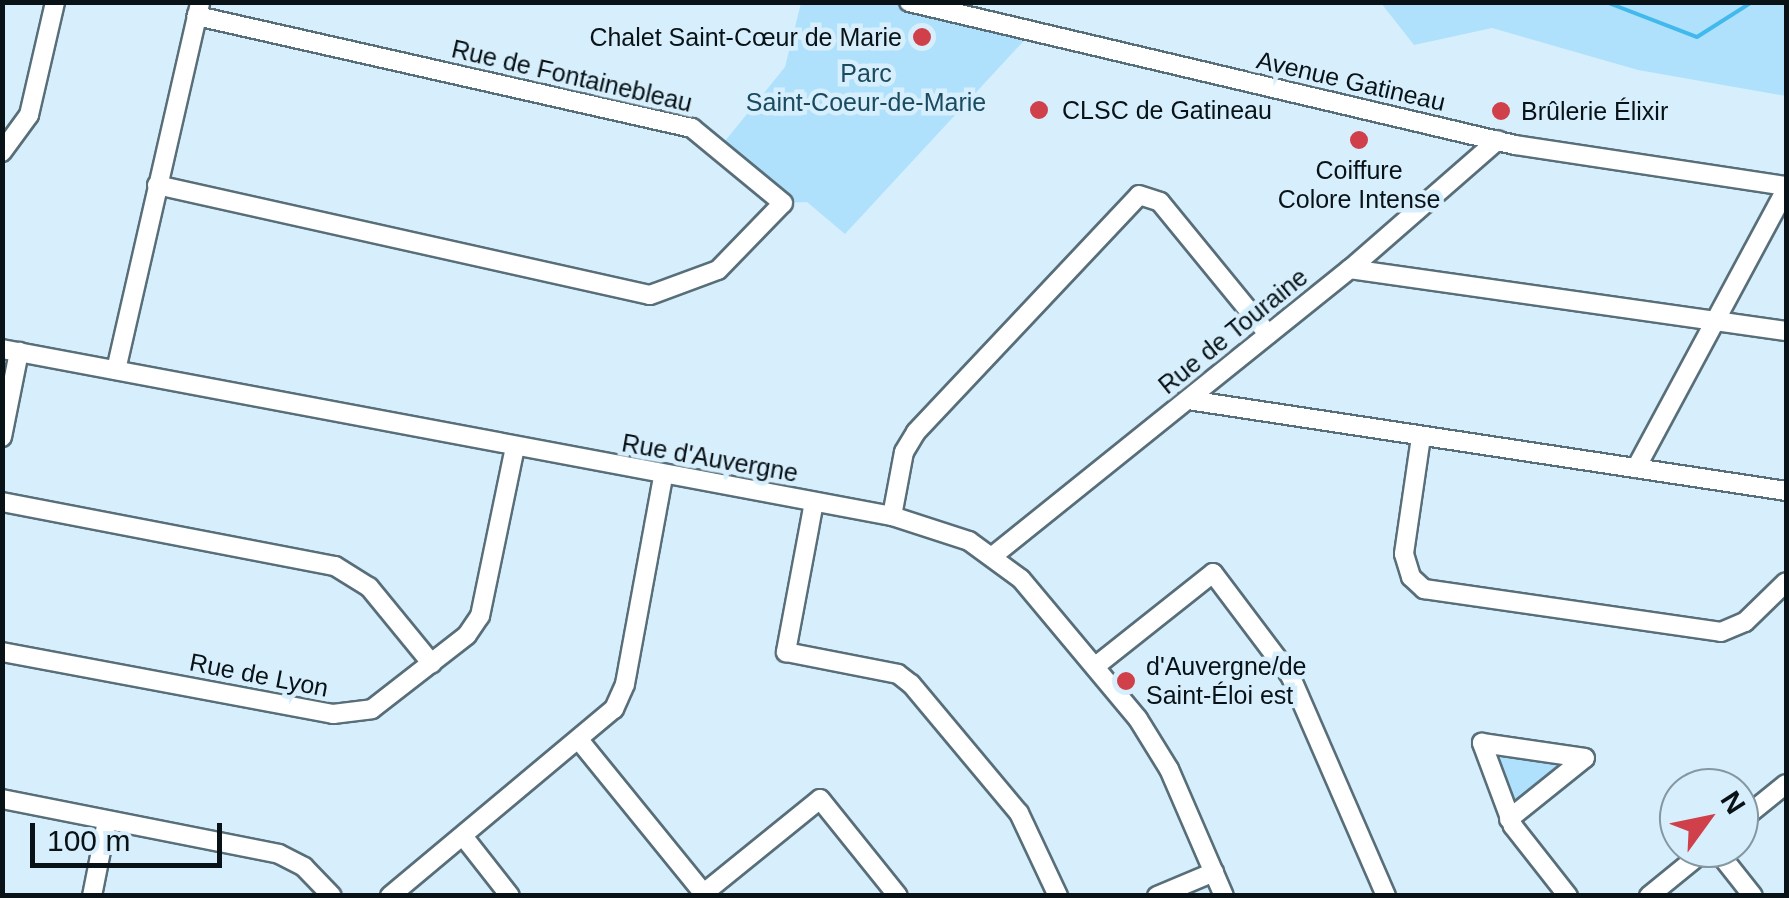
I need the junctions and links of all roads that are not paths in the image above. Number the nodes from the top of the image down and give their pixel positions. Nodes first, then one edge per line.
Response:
1 (55, 2) edge
2 (909, 2) edge
3 (198, 9) edge
4 (1498, 140) junction
5 (2, 152) edge
6 (157, 184) junction
7 (1786, 187) edge
8 (1350, 269) junction
9 (1713, 320) junction
10 (1786, 332) edge
11 (1268, 334) junction
12 (11, 351) edge
13 (116, 370) junction
14 (1188, 400) junction
15 (2, 436) edge
16 (1421, 437) junction
17 (515, 447) junction
18 (1636, 468) junction
19 (664, 476) junction
20 (1786, 491) edge
21 (2, 502) edge
22 (814, 502) junction
23 (892, 516) junction
24 (994, 555) junction
25 (1786, 582) edge
26 (2, 652) edge
27 (432, 664) junction
28 (1097, 666) junction
29 (579, 740) junction
30 (1786, 784) edge
31 (2, 799) edge
32 (1759, 806) edge
33 (1509, 819) junction
34 (106, 821) junction
35 (462, 836) junction
36 (1685, 868) edge
37 (1728, 868) edge
38 (1214, 872) junction
39 (705, 894) edge
40 (92, 896) edge
41 (332, 896) edge
42 (390, 896) edge
43 (510, 896) edge
44 (898, 896) edge
45 (1058, 896) edge
46 (1157, 896) edge
47 (1224, 896) edge
48 (1386, 896) edge
49 (1568, 896) edge
50 (1649, 896) edge
51 (1753, 896) edge

1 - 5 street
2 - 4 street, Avenue Gatineau
3 - 6 street
3 - 6 street, Rue de Fontainebleau
4 - 7 street, Avenue Gatineau
4 - 8 street, Rue de Touraine
6 - 13 street
7 - 9 street
8 - 9 street
8 - 11 street, Rue de Touraine
9 - 10 street
9 - 18 street
11 - 14 street, Rue de Touraine
11 - 23 street
12 - 13 street, Rue d'Auvergne
12 - 15 street
13 - 17 street, Rue d'Auvergne
14 - 16 street
14 - 24 street, Rue de Touraine
16 - 18 street
16 - 25 street
17 - 19 street, Rue d'Auvergne
17 - 27 street, Rue de Lyon
18 - 20 street
19 - 22 street, Rue d'Auvergne
19 - 29 street
21 - 27 street
22 - 23 street, Rue d'Auvergne
22 - 45 street
23 - 24 street, Rue d'Auvergne
24 - 28 street, Rue d'Auvergne
26 - 27 street, Rue de Lyon
28 - 38 street, Rue d'Auvergne
28 - 48 street
29 - 35 street
29 - 39 street
30 - 32 street
31 - 34 street
33 - 33 street
33 - 49 street
34 - 40 street
34 - 41 street
35 - 42 street
35 - 43 street
36 - 50 street
37 - 51 street
38 - 46 street
38 - 47 street, Rue d'Auvergne
39 - 44 street

